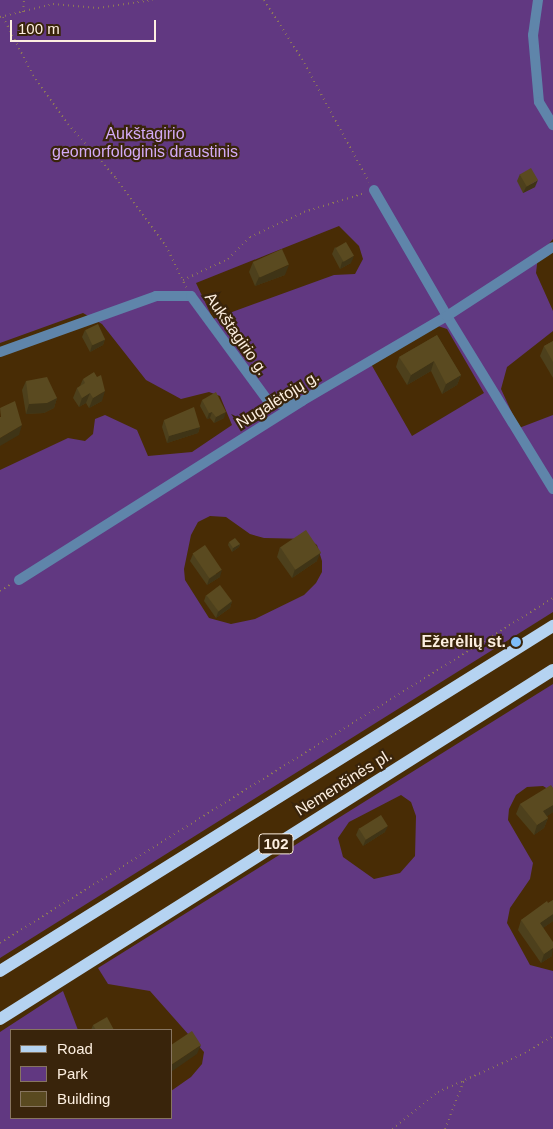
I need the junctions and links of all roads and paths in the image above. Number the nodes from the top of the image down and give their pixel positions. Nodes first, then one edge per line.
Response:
1 (24, 0) edge
2 (152, 0) edge
3 (264, 0) edge
4 (538, 0) edge
5 (23, 12) junction
6 (1, 17) edge
7 (553, 125) edge
8 (374, 190) junction
9 (553, 247) edge
10 (183, 280) junction
11 (191, 296) junction
12 (446, 316) junction
13 (0, 352) edge
14 (302, 401) junction
15 (553, 489) edge
16 (19, 580) joint
17 (0, 591) edge
18 (553, 598) edge
19 (553, 626) edge
20 (553, 670) edge
21 (0, 943) edge
22 (0, 971) edge
23 (0, 1019) edge
24 (553, 1036) edge
25 (464, 1080) junction
26 (392, 1129) edge
27 (445, 1129) edge

1 - 5 path
2 - 5 path
3 - 8 path
4 - 7 street
5 - 6 path
6 - 10 path
8 - 10 path
8 - 12 street
9 - 12 street, Nugalėtojų g.
10 - 11 path
11 - 13 street, Aukštagirio g.
11 - 14 street, Aukštagirio g.
12 - 14 street, Nugalėtojų g.
12 - 15 street
14 - 16 street, Nugalėtojų g.
16 - 17 path
18 - 21 path
19 - 22 main road, Nemenčinės pl. / 102
20 - 23 main road, Nemenčinės pl. / 102
24 - 25 path
25 - 26 path
25 - 27 path

